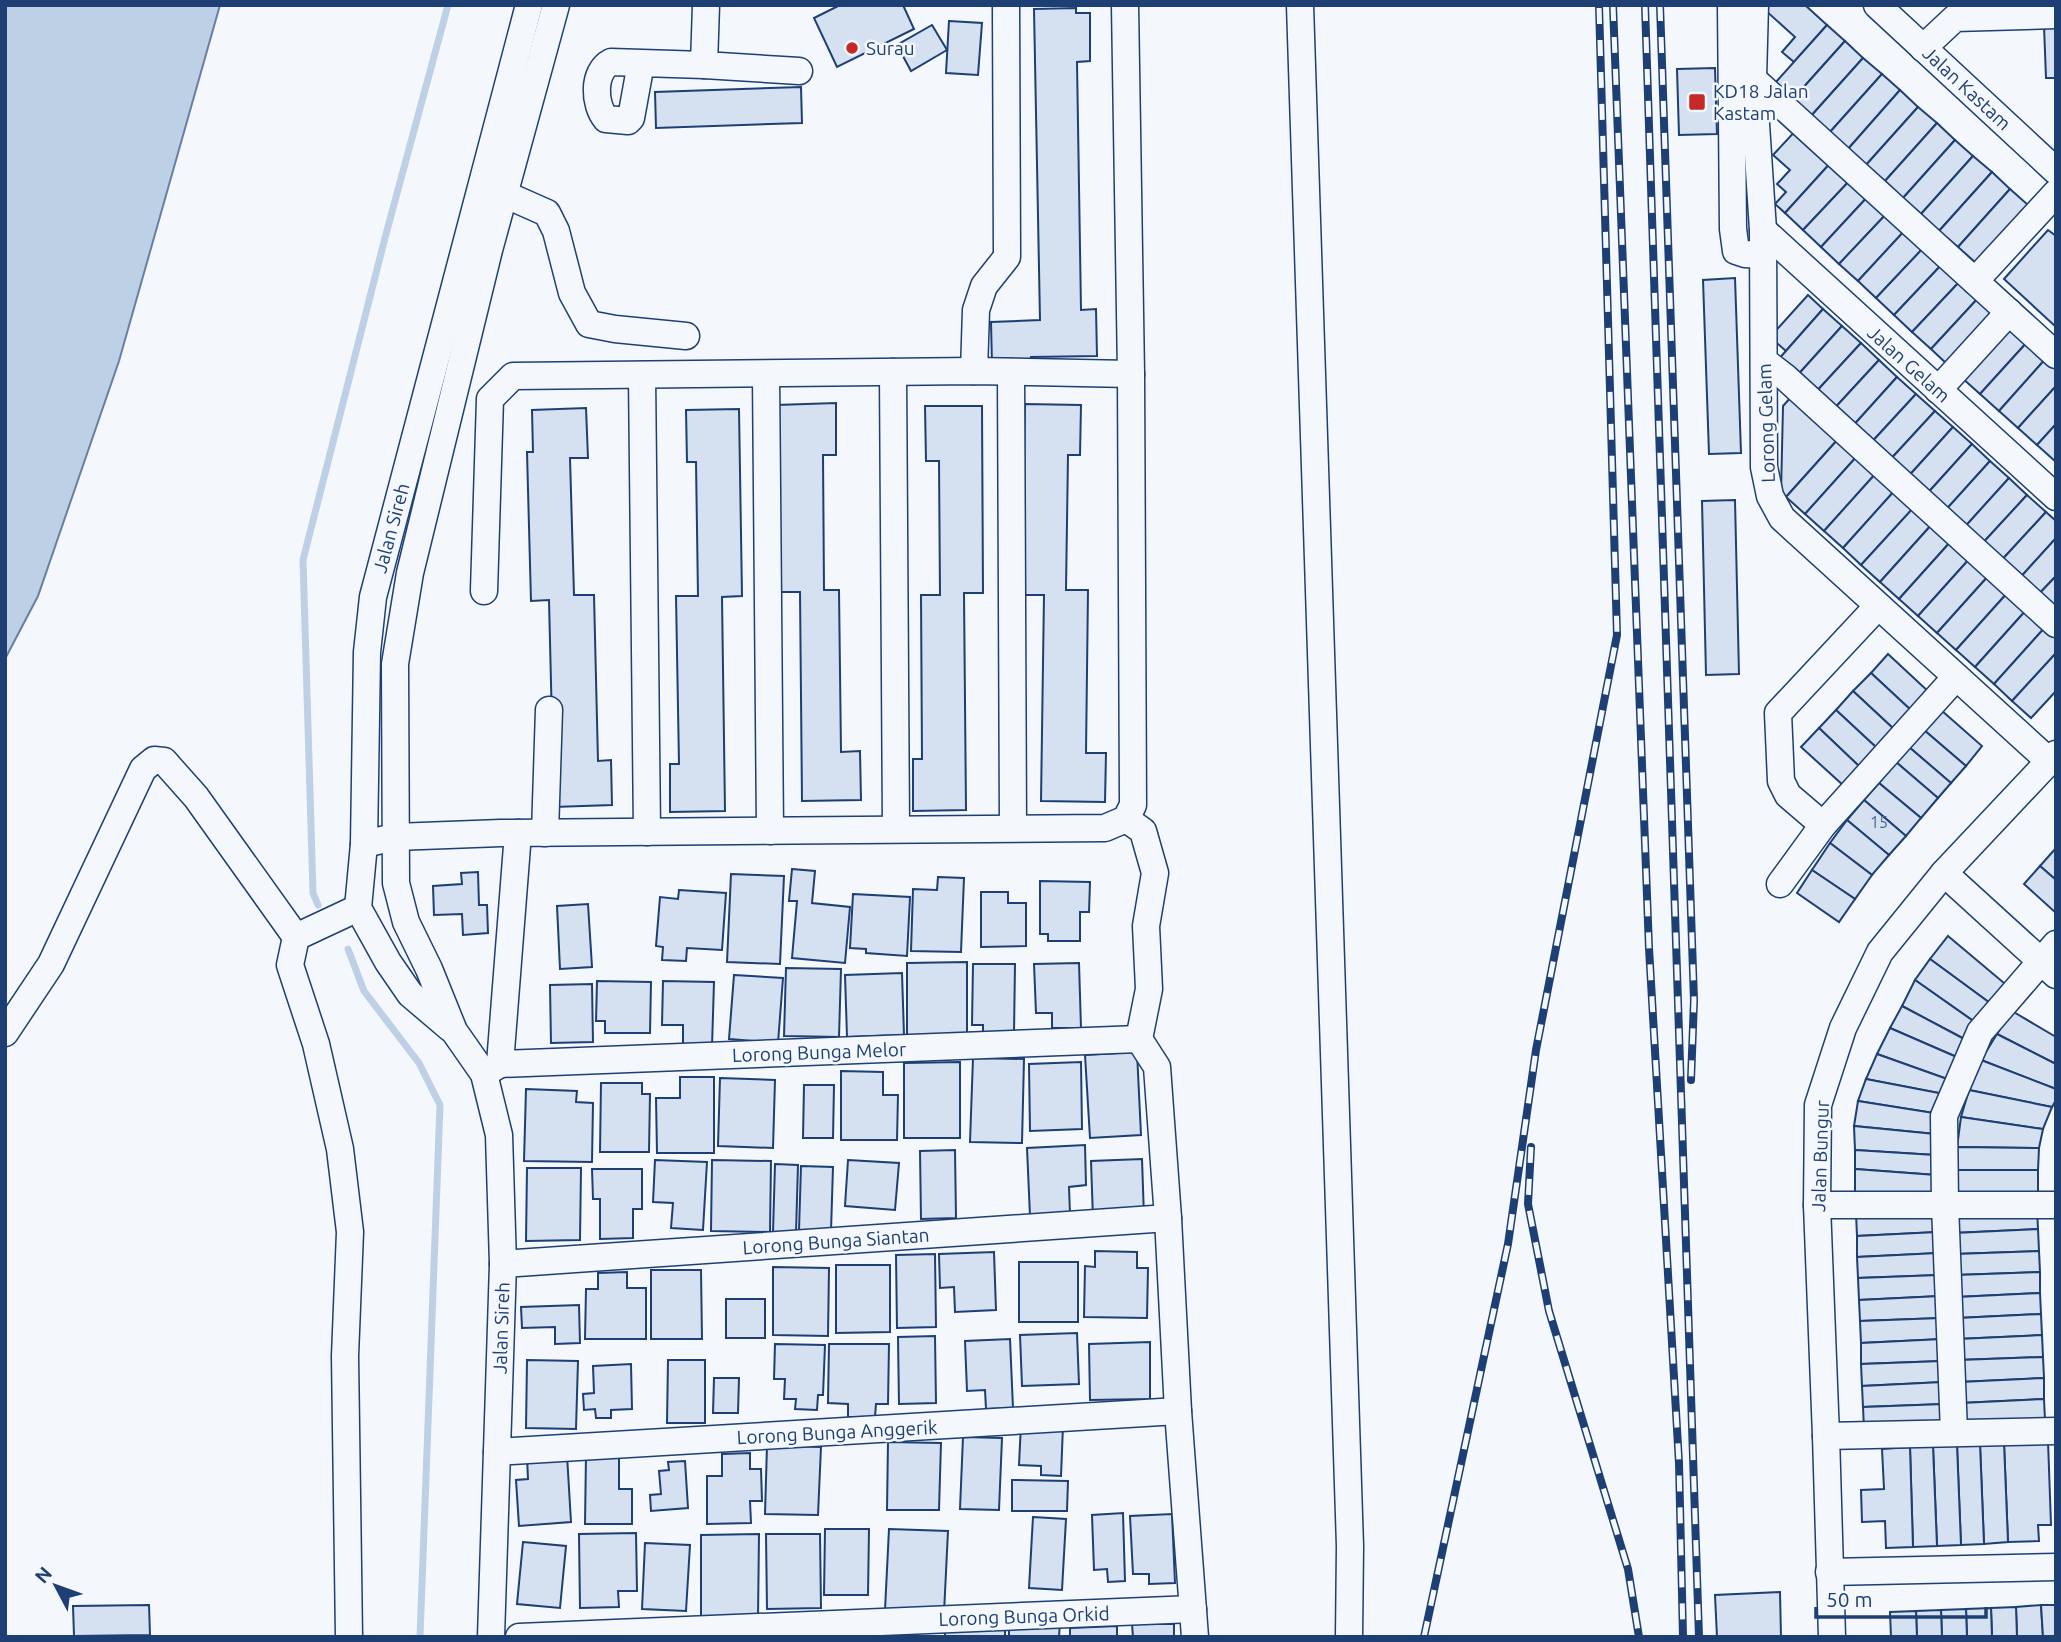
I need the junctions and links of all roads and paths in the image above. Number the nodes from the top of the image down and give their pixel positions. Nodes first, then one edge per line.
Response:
1 (529, 5) edge
2 (556, 5) edge
3 (706, 5) edge
4 (1006, 5) edge
5 (1125, 5) edge
6 (1300, 5) edge
7 (1731, 5) edge
8 (1755, 5) edge
9 (1877, 5) edge
10 (2056, 15) edge
11 (1923, 48) junction
12 (640, 63) dead end
13 (704, 65) junction
14 (799, 71) dead end
15 (1753, 79) junction
16 (2056, 171) edge
17 (2056, 193) edge
18 (504, 194) junction
19 (1763, 243) junction
20 (1975, 281) junction
21 (2009, 312) junction
22 (686, 336) dead end
23 (2056, 355) edge
24 (1763, 361) junction
25 (974, 371) junction
26 (893, 372) junction
27 (1011, 372) junction
28 (766, 374) junction
29 (1131, 374) junction
30 (642, 375) junction
31 (1938, 390) junction
32 (2056, 497) edge
33 (484, 591) dead end
34 (1878, 606) junction
35 (2056, 624) edge
36 (1956, 677) junction
37 (549, 710) dead end
38 (2052, 758) edge
39 (1126, 819) junction
40 (1823, 825) junction
41 (1013, 828) junction
42 (896, 829) junction
43 (770, 831) junction
44 (647, 832) junction
45 (518, 833) junction
46 (545, 833) junction
47 (395, 837) junction
48 (364, 844) junction
49 (1944, 873) junction
50 (1780, 884) dead end
51 (359, 908) junction
52 (296, 937) junction
53 (2051, 960) edge
54 (454, 1031) junction
55 (5, 1033) edge
56 (1139, 1039) junction
57 (492, 1069) junction
58 (1817, 1205) junction
59 (1945, 1205) junction
60 (2056, 1205) edge
61 (1168, 1218) junction
62 (503, 1264) junction
63 (1178, 1411) junction
64 (2056, 1431) edge
65 (1954, 1432) junction
66 (1826, 1436) junction
67 (497, 1452) junction
68 (2056, 1567) edge
69 (1829, 1572) junction
70 (1193, 1609) junction
71 (349, 1637) edge
72 (491, 1637) edge
73 (520, 1637) edge
74 (1195, 1637) edge
75 (1349, 1637) edge
76 (1832, 1637) edge

1 - 48 street, Jalan Sireh
2 - 18 street, Jalan Sireh
3 - 13 street
4 - 25 street
5 - 29 street
6 - 75 street
7 - 19 street
8 - 15 street, Lorong Gelam
9 - 11 street, Jalan Kastam
10 - 11 street
11 - 16 street, Jalan Kastam
12 - 13 street
13 - 14 street
15 - 19 street, Lorong Gelam
15 - 20 street
17 - 20 street
18 - 22 street
18 - 47 street, Jalan Sireh
19 - 24 street, Lorong Gelam
19 - 31 street, Jalan Gelam
20 - 21 street
21 - 23 street
21 - 31 street
24 - 34 street, Lorong Gelam
24 - 35 street
25 - 26 street
25 - 27 street
26 - 28 street
26 - 42 street
27 - 29 street
27 - 41 street
28 - 30 street
28 - 43 street
29 - 39 street
30 - 33 street
30 - 44 street
31 - 32 street, Jalan Gelam
34 - 36 street, Lorong Gelam
34 - 40 street
36 - 38 street, Lorong Gelam
36 - 40 street
37 - 46 street
38 - 49 street, Jalan Bungur
39 - 41 street
39 - 56 street
40 - 50 street
41 - 42 street
42 - 43 street
43 - 44 street
44 - 46 street
45 - 46 street
45 - 47 street
45 - 57 street
47 - 48 street
47 - 54 street, Jalan Sireh
48 - 51 street, Jalan Sireh
49 - 53 street
49 - 58 street, Jalan Bungur
51 - 52 street
51 - 54 street, Jalan Sireh
52 - 55 street
52 - 71 street
53 - 59 street
54 - 57 street, Jalan Sireh
56 - 57 street, Lorong Bunga Melor
56 - 61 street
57 - 62 street, Jalan Sireh
58 - 59 street
58 - 66 street, Jalan Bungur
59 - 60 street
59 - 65 street
61 - 62 street, Lorong Bunga Siantan
61 - 63 street
62 - 67 street, Jalan Sireh
63 - 67 street, Lorong Bunga Anggerik
63 - 70 street
64 - 65 street
65 - 66 street
66 - 69 street, Jalan Bungur
67 - 72 street, Jalan Sireh
68 - 69 street
69 - 76 street, Jalan Bungur
70 - 73 street, Lorong Bunga Orkid
70 - 74 street

